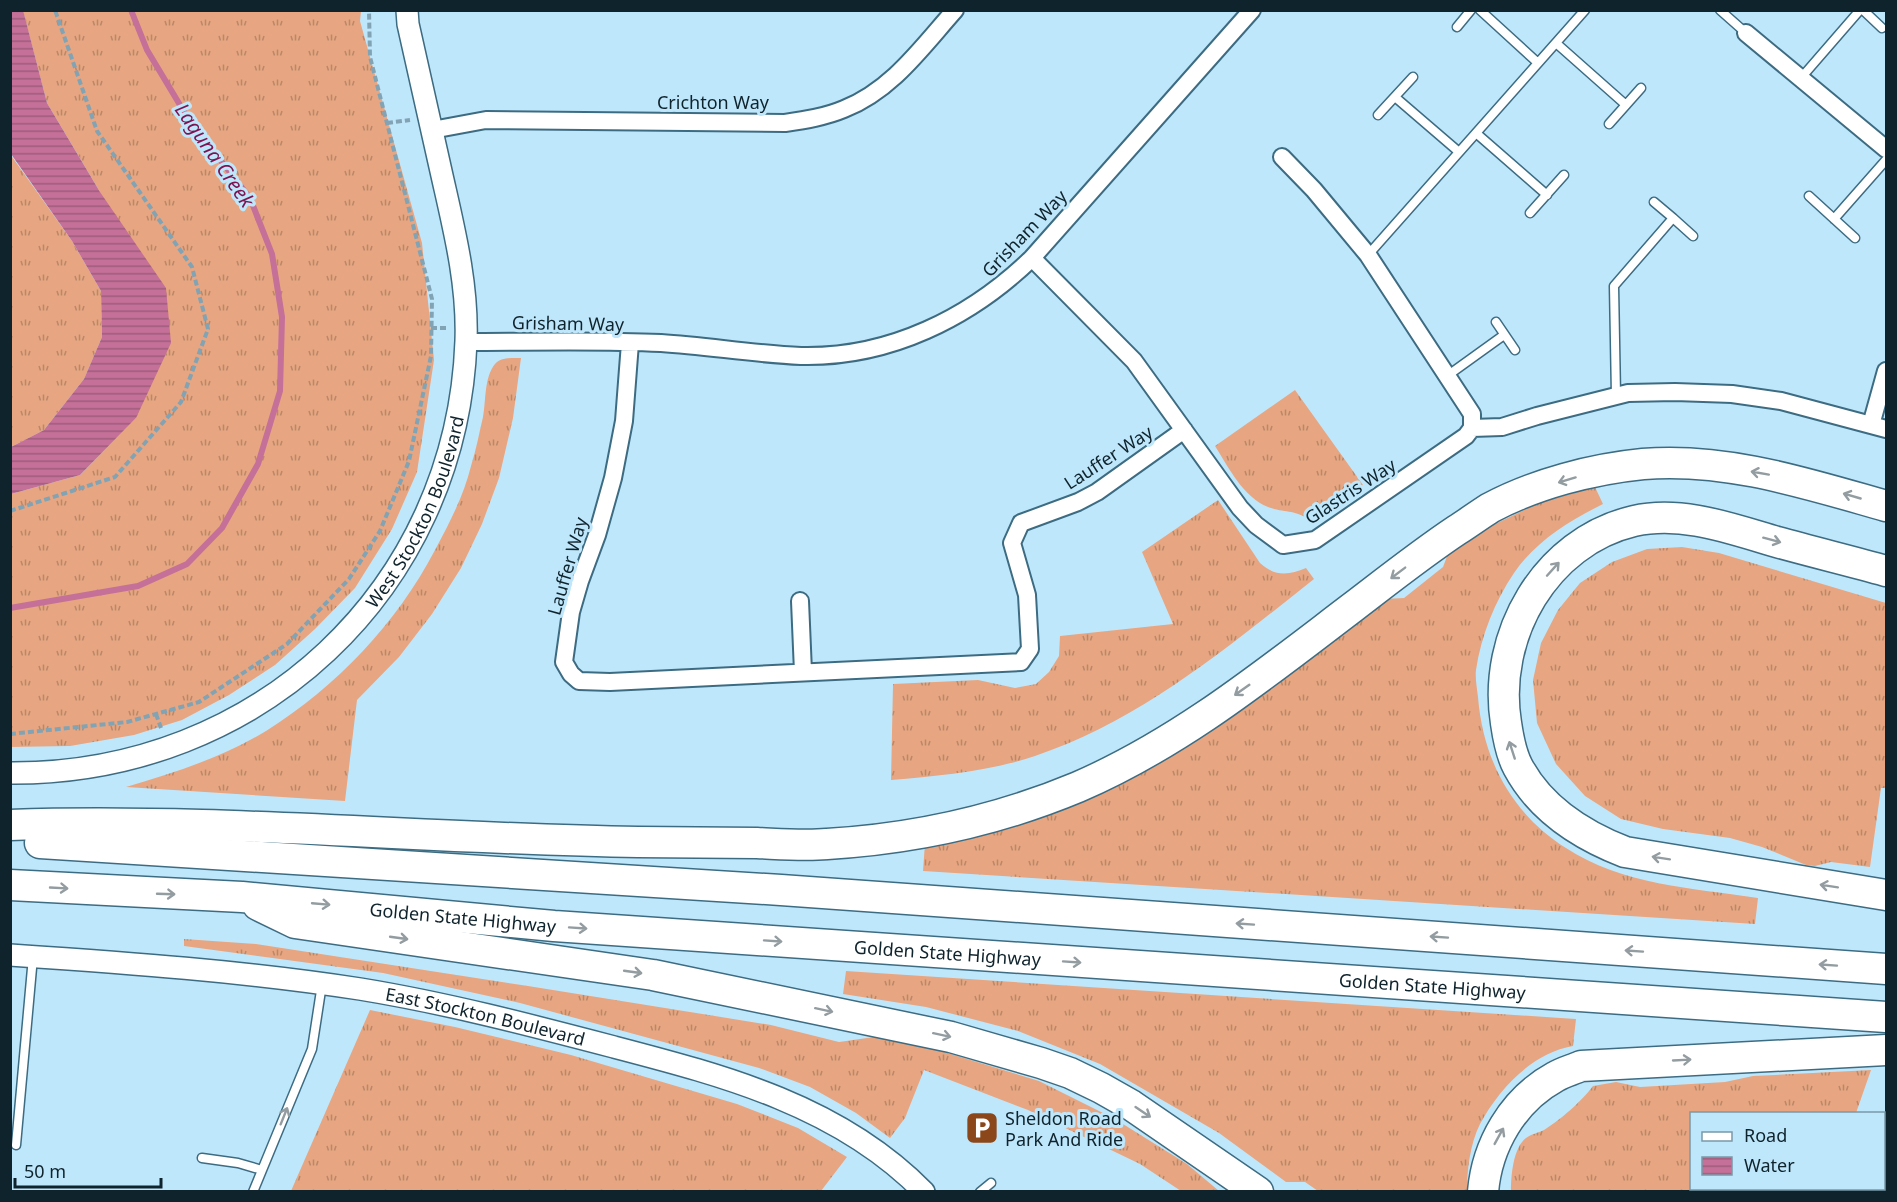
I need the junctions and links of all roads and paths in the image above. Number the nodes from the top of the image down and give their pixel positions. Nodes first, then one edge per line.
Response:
1 (55, 10) edge
2 (369, 10) edge
3 (407, 10) edge
4 (955, 10) edge
5 (1252, 10) edge
6 (1471, 10) edge
7 (1480, 10) edge
8 (1585, 10) edge
9 (1720, 10) edge
10 (1862, 10) edge
11 (1457, 27) dead end
12 (1882, 28) dead end
13 (1746, 33) joint
14 (1556, 43) junction
15 (1538, 63) junction
16 (1413, 77) dead end
17 (1801, 78) junction
18 (1641, 88) dead end
19 (1395, 97) junction
20 (1626, 105) junction
21 (1378, 115) dead end
22 (1609, 124) dead end
23 (432, 130) junction
24 (1476, 133) junction
25 (1887, 149) edge
26 (1459, 152) junction
27 (1282, 156) dead end
28 (1887, 160) edge
29 (1564, 175) dead end
30 (1546, 195) junction
31 (1809, 196) dead end
32 (1654, 202) dead end
33 (1530, 213) dead end
34 (1673, 219) junction
35 (1834, 219) junction
36 (1693, 236) dead end
37 (1855, 238) dead end
38 (1368, 255) junction
39 (1032, 258) junction
40 (1496, 322) dead end
41 (1504, 335) junction
42 (466, 342) junction
43 (630, 343) junction
44 (1515, 350) dead end
45 (1887, 371) edge
46 (1447, 376) junction
47 (1616, 396) junction
48 (1879, 427) edge
49 (1472, 428) junction
50 (1184, 430) junction
51 (1887, 506) edge
52 (10, 512) edge
53 (1887, 571) edge
54 (800, 601) dead end
55 (803, 672) junction
56 (10, 734) edge
57 (10, 773) edge
58 (10, 825) edge
59 (10, 841) edge
60 (10, 885) edge
61 (1887, 895) edge
62 (242, 897) junction
63 (10, 956) edge
64 (33, 957) junction
65 (1887, 969) edge
66 (322, 984) junction
67 (1887, 1017) edge
68 (1887, 1050) edge
69 (16, 1145) dead end
70 (202, 1158) dead end
71 (262, 1170) junction
72 (991, 1183) dead end
73 (253, 1191) edge
74 (924, 1191) edge
75 (980, 1191) edge
76 (1258, 1191) edge
77 (1483, 1191) edge

1 - 52 path
2 - 56 path
3 - 23 street, West Stockton Boulevard
4 - 23 street, Crichton Way
5 - 39 street, Grisham Way
6 - 11 lane
7 - 15 lane
8 - 14 lane
9 - 13 lane
10 - 12 lane
10 - 17 lane
13 - 17 street
14 - 15 lane
14 - 20 lane
15 - 24 lane
16 - 19 lane
17 - 25 street
18 - 20 lane
19 - 21 lane
19 - 26 lane
20 - 22 lane
23 - 42 street, West Stockton Boulevard
24 - 26 lane
24 - 30 lane
26 - 38 lane
27 - 38 street
28 - 35 lane
29 - 30 lane
30 - 33 lane
31 - 35 lane
32 - 34 lane
34 - 36 lane
34 - 47 lane
35 - 37 lane
38 - 46 street
39 - 43 street, Grisham Way
39 - 50 street, Glastris Way
40 - 41 lane
41 - 44 lane
41 - 46 lane
42 - 43 street, Grisham Way
42 - 57 street, West Stockton Boulevard
43 - 55 street, Lauffer Way
45 - 48 street
46 - 49 street
47 - 48 street
47 - 49 street
49 - 50 street, Glastris Way
50 - 55 street, Lauffer Way
51 -> 58 highway
61 -> 53 highway
54 - 55 street
65 -> 59 highway
60 -> 62 highway, Golden State Highway
62 -> 67 highway, Golden State Highway
62 -> 76 highway
63 - 64 street, East Stockton Boulevard
64 - 66 street, East Stockton Boulevard
64 - 69 lane
71 -> 66 lane
66 - 74 street, East Stockton Boulevard
77 -> 68 highway
70 - 71 lane
71 - 73 lane
72 - 75 lane

